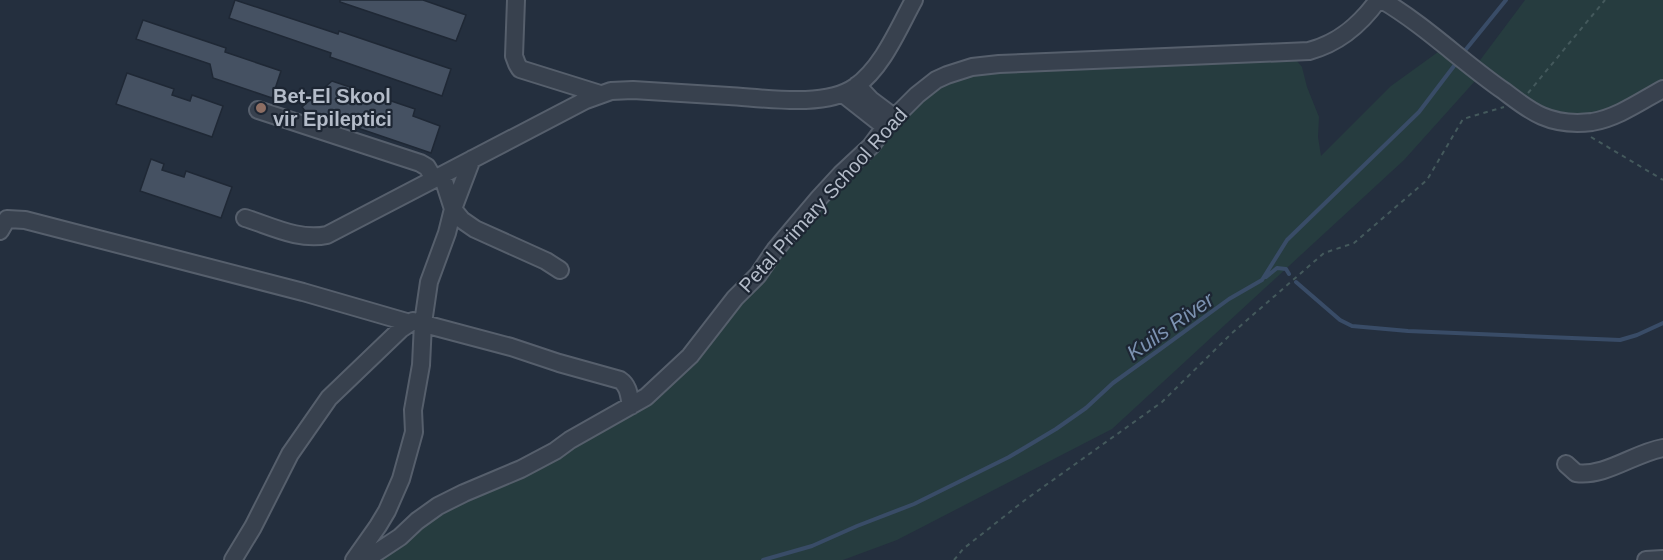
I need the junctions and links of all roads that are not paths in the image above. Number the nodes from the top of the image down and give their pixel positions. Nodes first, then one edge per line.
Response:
1 (516, 0) edge
2 (914, 0) edge
3 (1378, 0) edge
4 (1382, 0) edge
5 (850, 89) junction
6 (1663, 89) edge
7 (600, 94) junction
8 (258, 110) dead end
9 (890, 123) junction
10 (472, 159) junction
11 (438, 177) junction
12 (453, 209) junction
13 (245, 218) dead end
14 (0, 231) edge
15 (560, 270) dead end
16 (417, 323) junction
17 (631, 406) junction
18 (1663, 448) edge
19 (1566, 464) dead end
20 (1663, 559) edge
21 (233, 560) edge
22 (354, 560) edge
23 (365, 560) edge
24 (1646, 560) edge

1 - 7 street
2 - 5 street
3 - 9 street, Petal Primary School Road
4 - 6 street
5 - 7 street
5 - 9 street
7 - 10 street
8 - 11 street
9 - 17 street, Petal Primary School Road
10 - 11 street
10 - 12 street
11 - 12 street
11 - 13 street
12 - 15 street
12 - 16 street
14 - 16 street
16 - 17 street
16 - 21 street
16 - 22 street
17 - 23 street, Petal Primary School Road
18 - 19 street
20 - 24 street

